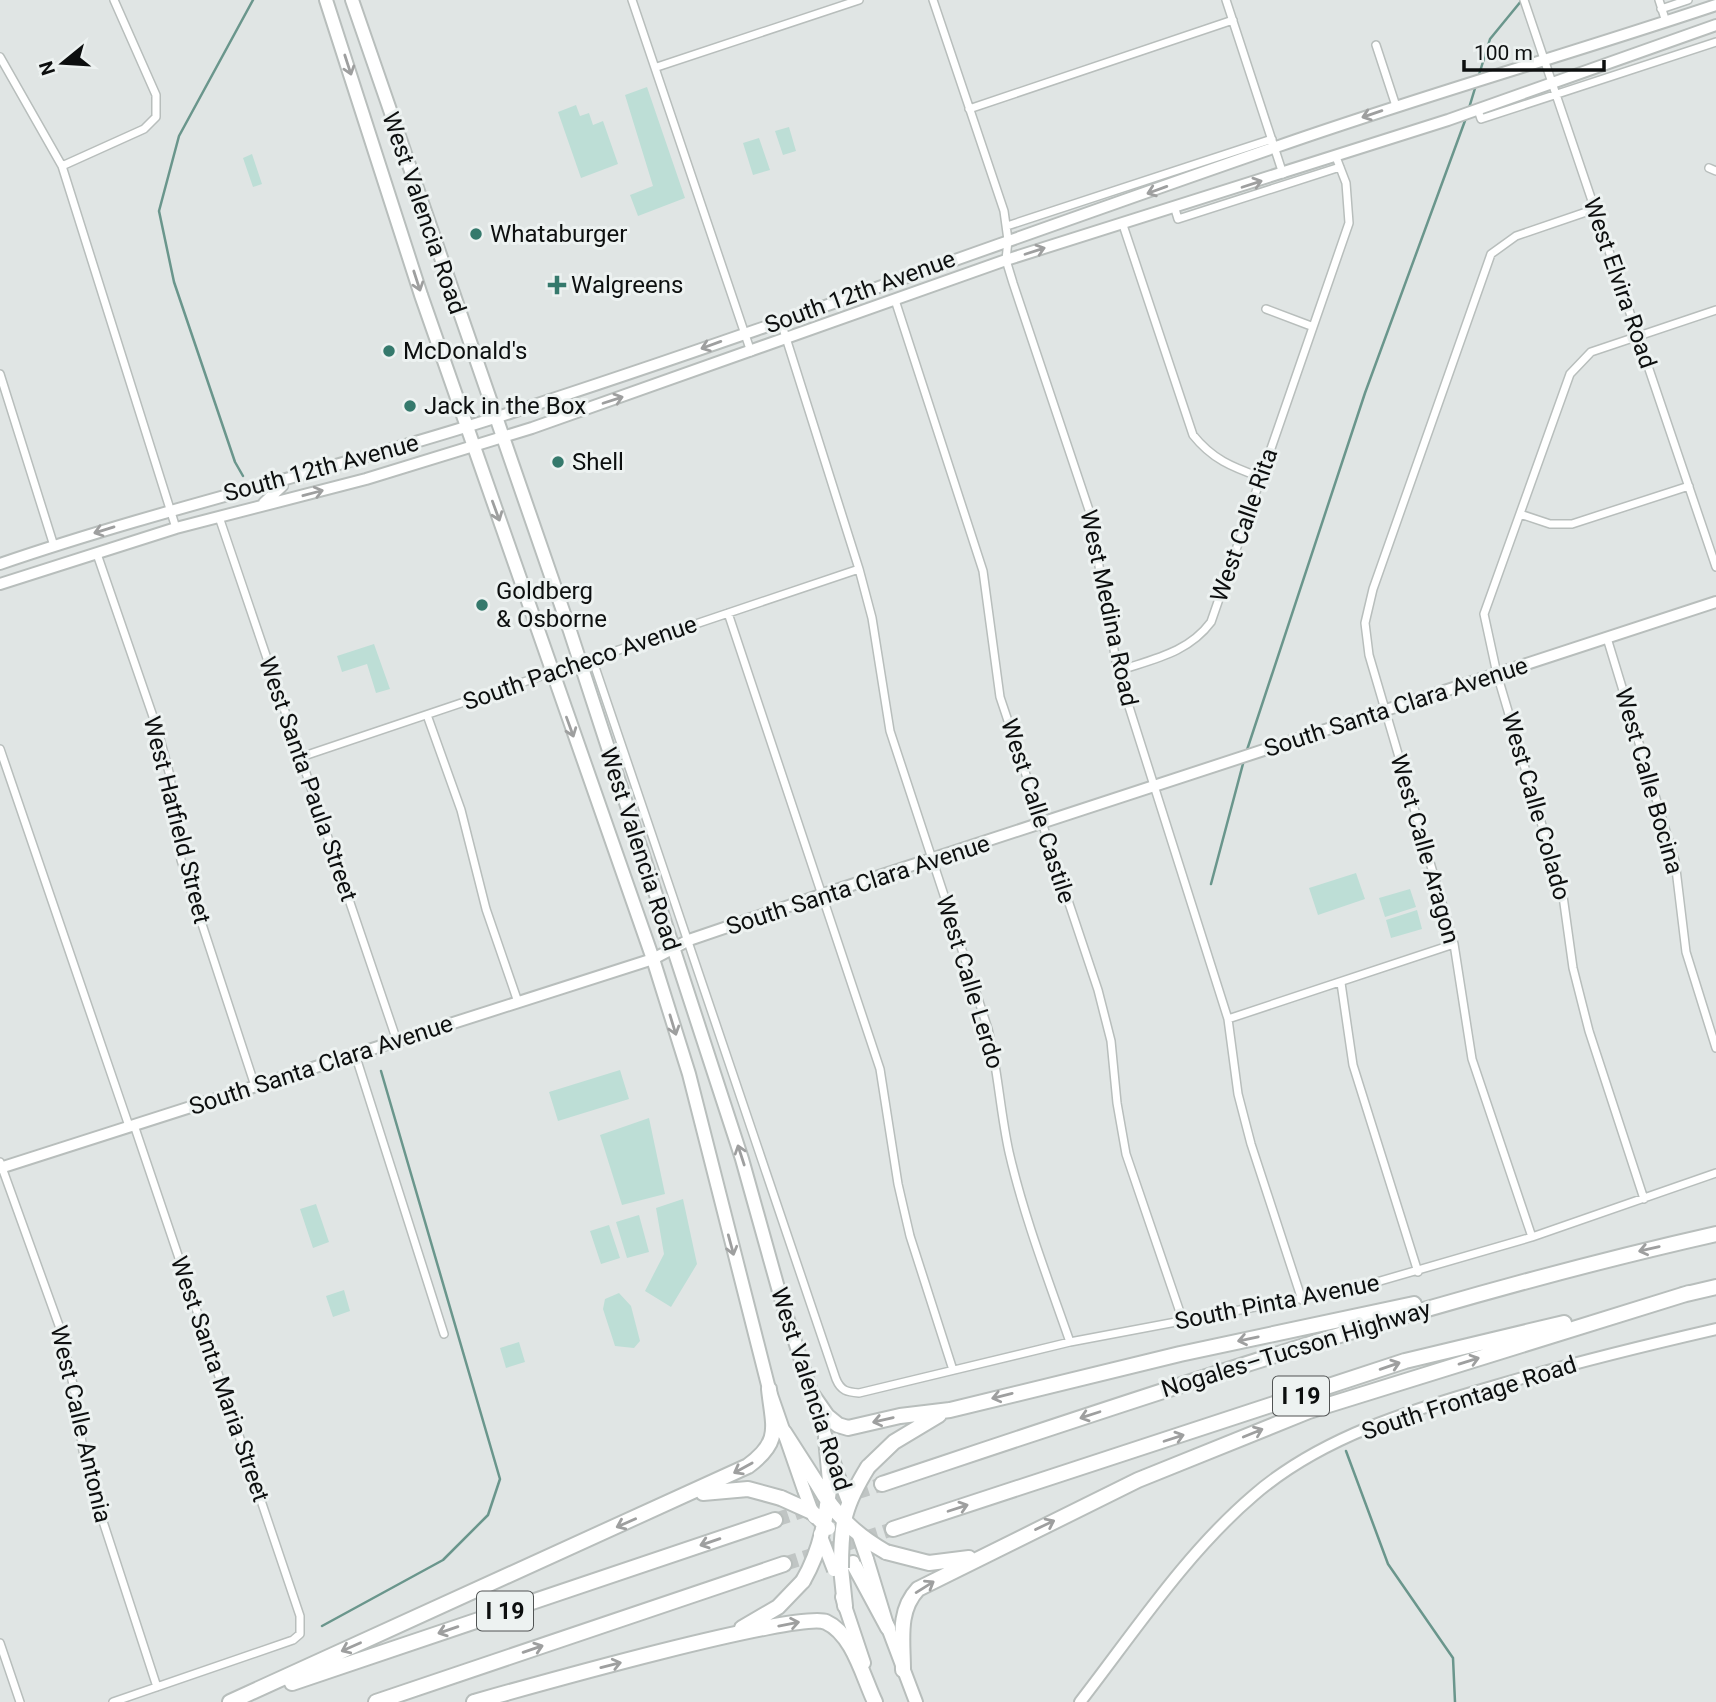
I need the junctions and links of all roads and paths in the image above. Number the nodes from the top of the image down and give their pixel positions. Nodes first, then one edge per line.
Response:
1 (114, 0) edge
2 (326, 0) edge
3 (352, 0) edge
4 (632, 0) edge
5 (859, 0) edge
6 (933, 0) edge
7 (1226, 0) edge
8 (1658, 0) edge
9 (1688, 0) edge
10 (1525, 3) edge
11 (1716, 5) edge
12 (1661, 9) junction
13 (1233, 20) junction
14 (1666, 22) junction
15 (1716, 25) edge
16 (1716, 42) edge
17 (1376, 45) dead end
18 (0, 57) edge
19 (1544, 61) junction
20 (657, 67) junction
21 (1553, 88) junction
22 (1396, 106) junction
23 (970, 108) junction
24 (1273, 143) junction
25 (404, 156) junction
26 (1338, 162) junction
27 (381, 163) junction
28 (62, 166) junction
29 (1283, 174) junction
30 (1175, 209) junction
31 (1595, 209) junction
32 (1124, 225) junction
33 (1007, 226) junction
34 (1008, 240) junction
35 (1006, 260) junction
36 (895, 300) junction
37 (1266, 309) dead end
38 (1716, 310) edge
39 (781, 322) junction
40 (1311, 326) junction
41 (746, 333) junction
42 (1638, 336) junction
43 (786, 341) junction
44 (751, 352) junction
45 (0, 374) edge
46 (495, 418) junction
47 (467, 426) junction
48 (502, 438) junction
49 (474, 447) junction
50 (1260, 477) junction
51 (280, 479) junction
52 (1689, 486) junction
53 (259, 506) junction
54 (169, 510) junction
55 (1520, 514) junction
56 (219, 517) junction
57 (176, 528) junction
58 (54, 546) junction
59 (97, 554) junction
60 (0, 565) edge
61 (1716, 567) edge
62 (859, 569) junction
63 (0, 584) edge
64 (1716, 602) edge
65 (728, 613) junction
66 (1607, 638) junction
67 (586, 661) junction
68 (1118, 671) junction
69 (551, 674) junction
70 (1497, 674) junction
71 (1385, 711) junction
72 (427, 715) junction
73 (0, 749) edge
74 (301, 757) junction
75 (1155, 787) junction
76 (1041, 824) junction
77 (932, 860) junction
78 (821, 895) junction
79 (689, 940) junction
80 (1454, 944) junction
81 (672, 949) junction
82 (653, 959) junction
83 (1341, 982) junction
84 (518, 1002) junction
85 (1228, 1019) junction
86 (397, 1041) junction
87 (1716, 1048) edge
88 (355, 1054) junction
89 (255, 1086) junction
90 (132, 1126) junction
91 (1, 1166) edge
92 (1716, 1173) edge
93 (1644, 1199) junction
94 (1716, 1234) edge
95 (1532, 1237) junction
96 (1418, 1272) junction
97 (1530, 1279) junction
98 (1716, 1287) edge
99 (1689, 1293) junction
100 (1302, 1300) junction
101 (1183, 1321) junction
102 (1716, 1329) edge
103 (444, 1334) dead end
104 (1070, 1342) junction
105 (953, 1370) junction
106 (836, 1379) joint
107 (769, 1389) junction
108 (811, 1393) junction
109 (950, 1410) junction
110 (784, 1432) joint
111 (826, 1439) joint
112 (823, 1483) junction
113 (883, 1484) tunnel mouth
114 (688, 1495) junction
115 (848, 1501) junction
116 (828, 1502) junction
117 (812, 1512) junction
118 (775, 1520) tunnel mouth
119 (843, 1520) junction
120 (893, 1529) tunnel mouth
121 (823, 1532) junction
122 (859, 1536) junction
123 (841, 1541) junction
124 (984, 1555) junction
125 (784, 1564) tunnel mouth
126 (848, 1565) junction
127 (845, 1606) joint
128 (888, 1628) joint
129 (722, 1637) junction
130 (0, 1643) edge
131 (903, 1670) junction
132 (157, 1687) junction
133 (20, 1702) edge
134 (113, 1702) edge
135 (230, 1702) edge
136 (236, 1702) edge
137 (376, 1702) edge
138 (474, 1702) edge
139 (876, 1702) edge
140 (916, 1702) edge
141 (1080, 1702) edge

1 - 28 street
2 -> 27 main road, West Valencia Road
3 - 25 main road, West Valencia Road
4 - 20 street
5 - 20 street
6 - 23 street, West Medina Road
7 - 13 street
8 - 12 street
9 - 12 street
10 - 19 street, West Elvira Road
11 - 14 street, South 12th Avenue
12 - 14 street
13 - 23 street
13 - 24 street
14 - 19 street, South 12th Avenue
15 - 21 street, South 12th Avenue
16 - 21 street, South 12th Avenue
17 - 22 street
18 - 28 street
19 - 21 street, West Elvira Road
19 - 22 street, South 12th Avenue
20 - 41 street
21 - 26 street, South 12th Avenue
21 - 31 street, West Elvira Road
22 -> 24 street, South 12th Avenue
23 - 33 street, West Medina Road
24 - 29 street
24 - 33 street, South 12th Avenue
24 -> 34 street, South 12th Avenue
25 - 27 main road
25 - 46 main road, West Valencia Road
26 - 29 street, South 12th Avenue
26 - 30 street, South 12th Avenue
26 - 40 street, West Calle Rita
27 -> 47 main road, West Valencia Road
28 - 54 street
30 -> 29 street, South 12th Avenue
30 - 32 street, South 12th Avenue
31 - 42 street, West Elvira Road
31 - 71 street, West Calle Aragon
35 -> 32 street, South 12th Avenue
32 - 50 street
33 - 34 street, West Medina Road
34 - 35 street, West Medina Road
34 - 39 street, South 12th Avenue
35 - 36 street, South 12th Avenue
35 - 68 street, West Medina Road
36 - 43 street, South 12th Avenue
36 - 76 street, West Calle Castile
37 - 40 street
38 - 42 street
39 - 41 street, South 12th Avenue
39 - 43 street, West Calle Lerdo
40 - 50 street, West Calle Rita
41 - 44 street
41 -> 46 street, South 12th Avenue
42 - 52 street, West Elvira Road
42 - 55 street, West Calle Colado
43 - 44 street, South 12th Avenue
43 - 62 street, West Calle Lerdo
48 -> 44 street, South 12th Avenue
45 - 58 street
46 - 47 street, South 12th Avenue
46 - 48 main road, West Valencia Road
47 - 49 main road, West Valencia Road
47 - 51 street, South 12th Avenue
48 - 49 street, South 12th Avenue
48 - 67 main road, West Valencia Road
53 -> 49 street, South 12th Avenue
49 -> 69 main road, West Valencia Road
50 - 68 street, West Calle Rita
51 - 53 street
51 - 54 street, South 12th Avenue
52 - 55 street
52 - 61 street, West Elvira Road
53 - 56 street, South 12th Avenue
54 - 57 street
54 -> 58 street, South 12th Avenue
55 - 70 street, West Calle Colado
56 - 57 street, South 12th Avenue
56 - 74 street, West Santa Paula Street
57 - 59 street, South 12th Avenue
58 - 60 street, South 12th Avenue
59 - 63 street, South 12th Avenue
59 - 89 street, West Hatfield Street
62 - 65 street, South Pacheco Avenue
62 - 77 street, West Calle Lerdo
64 - 66 street, South Santa Clara Avenue
65 - 67 street, South Pacheco Avenue
65 - 78 street
66 - 70 street, South Santa Clara Avenue
66 - 87 street, West Calle Bocina
67 - 69 street, South Pacheco Avenue
67 - 79 street, West Valencia Road
67 - 81 main road, West Valencia Road
68 - 75 street, West Medina Road
69 - 72 street, South Pacheco Avenue
69 -> 82 main road, West Valencia Road
70 - 71 street, South Santa Clara Avenue
70 - 93 street, West Calle Colado
71 - 75 street, South Santa Clara Avenue
71 - 80 street, West Calle Aragon
72 - 74 street, South Pacheco Avenue
72 - 84 street
73 - 90 street, West Santa Maria Street
74 - 86 street, West Santa Paula Street
75 - 76 street, South Santa Clara Avenue
75 - 85 street, West Medina Road
76 - 77 street, South Santa Clara Avenue
76 - 101 street, West Calle Castile
77 - 78 street, South Santa Clara Avenue
77 - 104 street, West Calle Lerdo
78 - 79 street, South Santa Clara Avenue
78 - 105 street
79 - 81 street, South Santa Clara Avenue
79 - 106 street, West Valencia Road
80 - 83 street
80 - 95 street, West Calle Aragon
81 - 82 street, South Santa Clara Avenue
108 -> 81 main road, West Valencia Road
82 - 84 street, South Santa Clara Avenue
82 -> 107 main road, West Valencia Road
83 - 85 street
83 - 96 street
84 - 86 street, South Santa Clara Avenue
85 - 100 street, West Medina Road
86 - 88 street, South Santa Clara Avenue
88 - 89 street, South Santa Clara Avenue
88 - 103 street
89 - 90 street, South Santa Clara Avenue
90 - 91 street, South Santa Clara Avenue
90 - 132 street, West Santa Maria Street
91 - 132 street, West Calle Antonia
92 - 93 street, South Pinta Avenue
93 - 95 street, South Pinta Avenue
94 -> 97 highway, Nogales–Tucson Highway / I 19
95 - 96 street, South Pinta Avenue
96 - 100 street, South Pinta Avenue
97 -> 109 highway
97 -> 113 highway, Nogales–Tucson Highway / I 19
98 - 99 highway, Nogales–Tucson Highway / I 19
120 -> 99 highway, Nogales–Tucson Highway / I 19
124 -> 99 highway
100 - 101 street, South Pinta Avenue
101 - 104 street, South Pinta Avenue
102 - 141 street, South Frontage Road
104 - 105 street, South Pinta Avenue
105 - 106 street, South Pinta Avenue
107 - 110 main road, West Valencia Road
107 -> 114 highway
109 -> 108 highway
108 - 111 main road, West Valencia Road
109 - 115 highway, bridge
110 - 112 highway
111 - 112 highway
112 - 115 main road, West Valencia Road, bridge
112 - 116 highway, bridge
112 - 117 main road, West Valencia Road, bridge
114 - 117 highway, bridge
114 -> 135 highway
115 - 119 highway, bridge
115 - 122 main road, West Valencia Road, bridge
116 - 119 highway, bridge
116 - 121 highway, bridge
117 - 121 highway, bridge
118 -> 136 highway, I 19
119 - 122 highway, bridge
119 - 123 highway, bridge
121 - 123 highway, bridge
121 - 126 main road, bridge
121 - 129 highway, bridge
122 - 124 highway, bridge
122 - 126 main road, West Valencia Road, bridge
123 - 126 highway, bridge
131 -> 124 highway
137 -> 125 highway, I 19
126 - 127 highway
126 - 128 highway
127 - 139 main road
128 - 131 main road
138 -> 129 highway
129 -> 139 highway
130 - 133 street
131 - 140 main road
132 - 134 street

